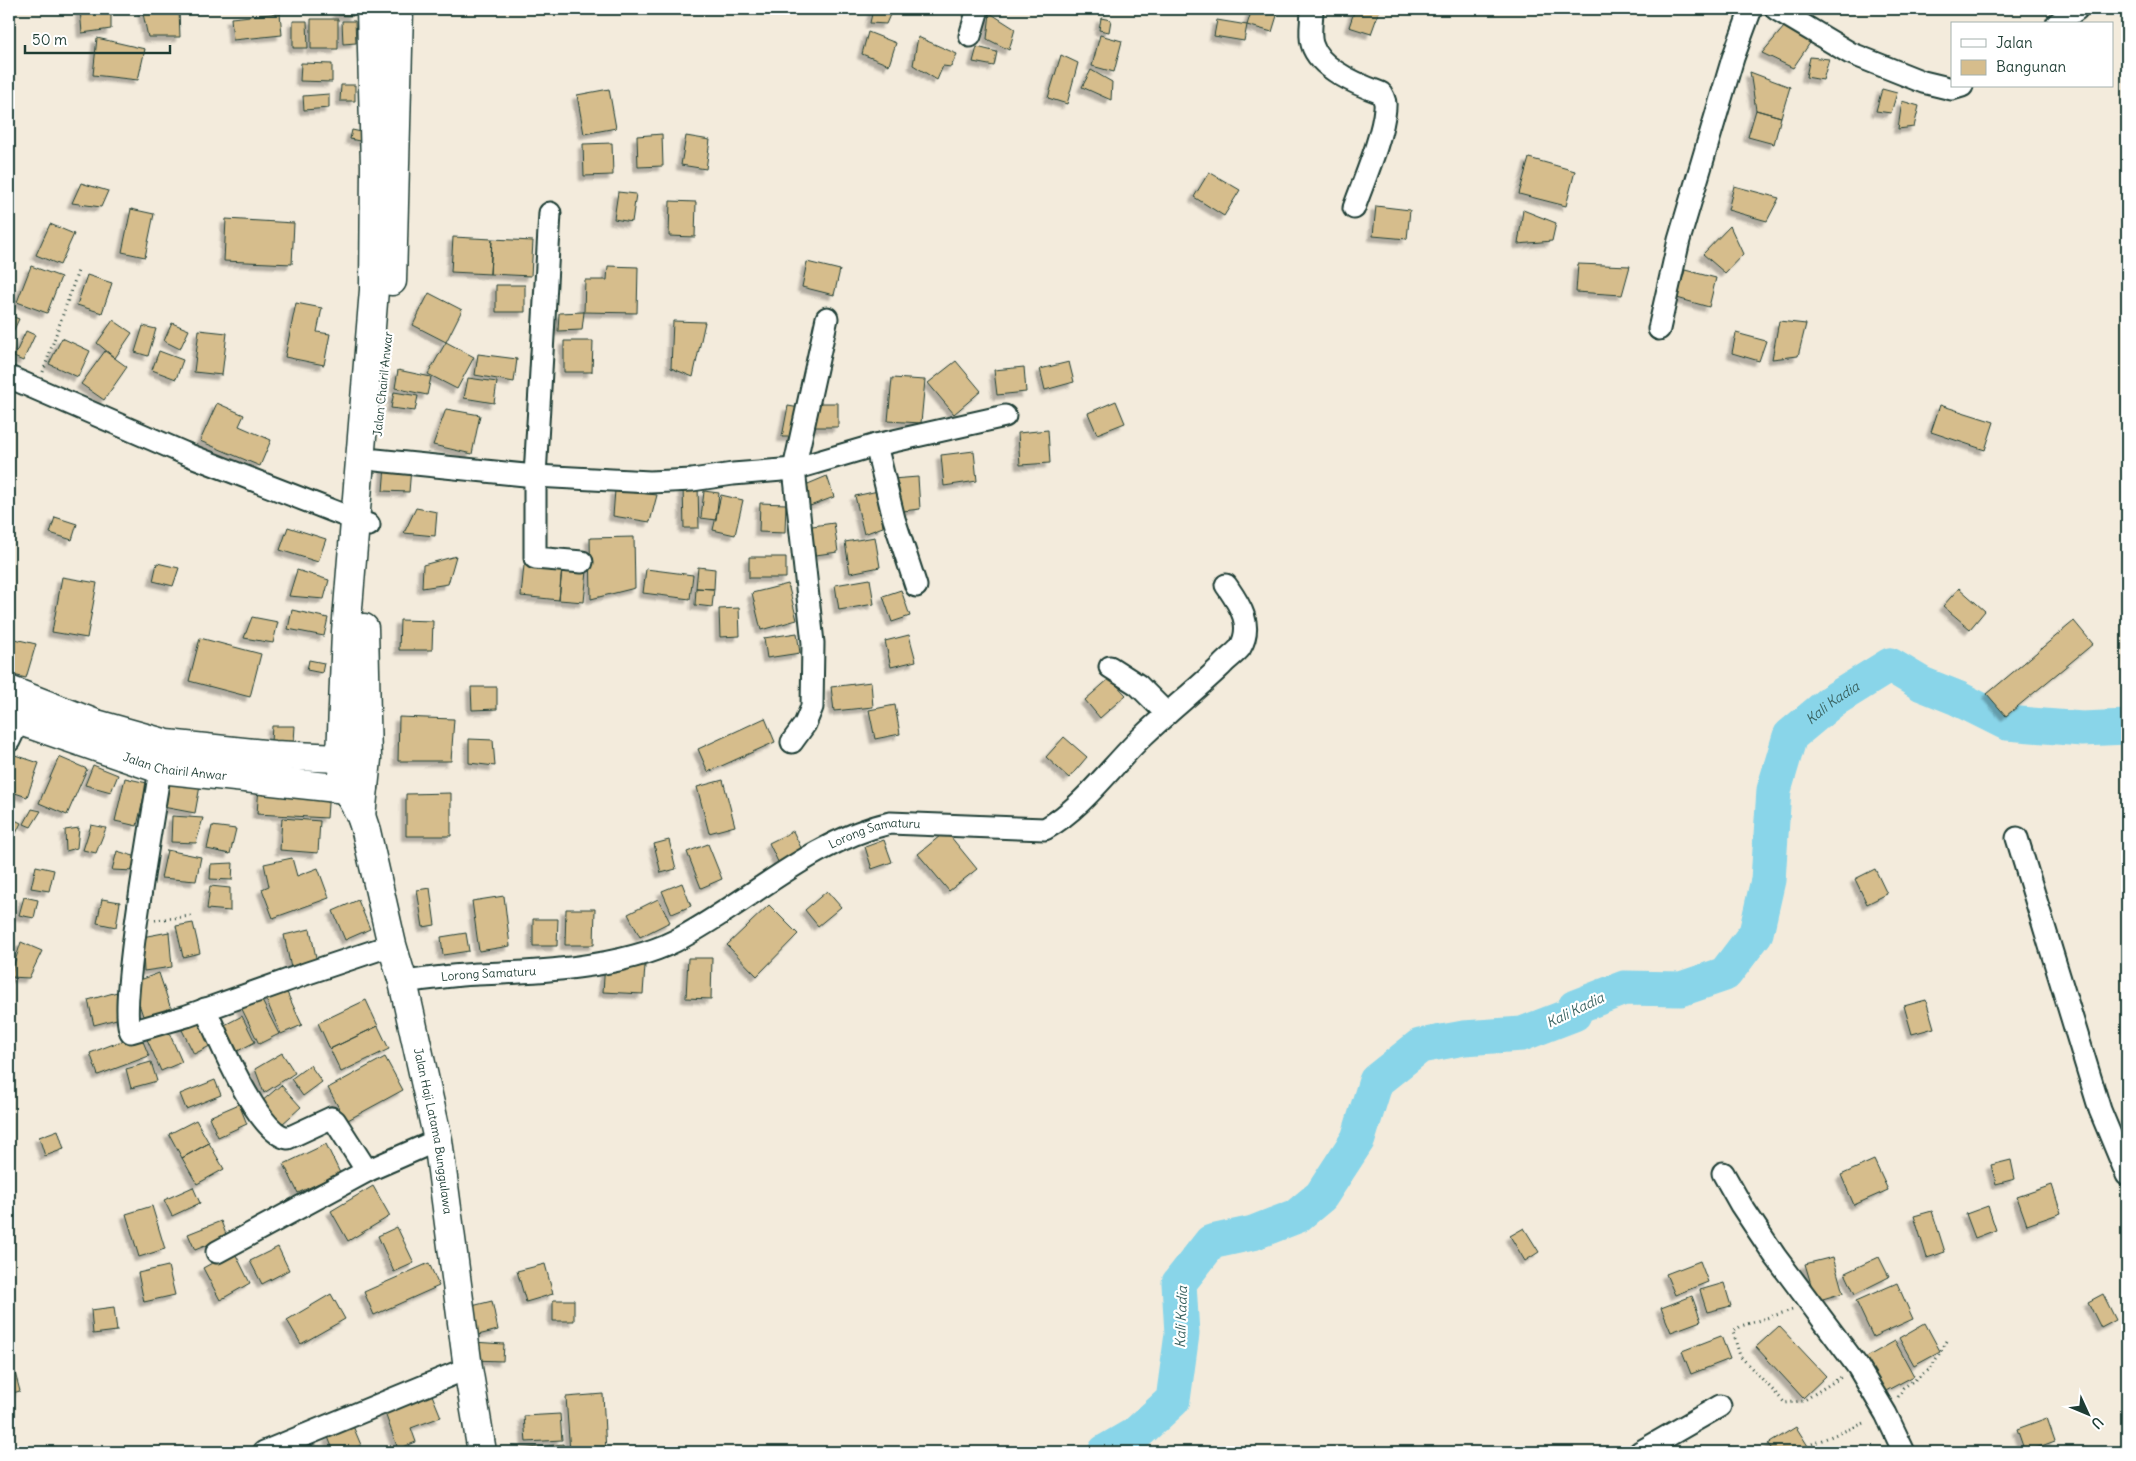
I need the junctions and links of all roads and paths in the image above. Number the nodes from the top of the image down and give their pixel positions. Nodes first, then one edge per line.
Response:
1 (371, 9) edge
2 (399, 9) edge
3 (978, 9) edge
4 (1312, 9) edge
5 (1751, 9) edge
6 (1776, 9) edge
7 (2077, 9) edge
8 (2060, 22) edge
9 (970, 36) dead end
10 (1955, 88) edge
11 (1354, 208) dead end
12 (550, 213) dead end
13 (78, 271) dead end
14 (827, 318) dead end
15 (1659, 329) dead end
16 (9, 377) edge
17 (37, 389) junction
18 (1005, 416) dead end
19 (876, 445) junction
20 (376, 460) junction
21 (794, 469) junction
22 (535, 476) junction
23 (363, 523) junction
24 (582, 562) dead end
25 (1226, 585) dead end
26 (916, 586) dead end
27 (1110, 667) dead end
28 (9, 690) edge
29 (1168, 714) junction
30 (12, 727) edge
31 (792, 742) dead end
32 (354, 758) junction
33 (160, 769) junction
34 (356, 788) junction
35 (361, 816) joint
36 (2017, 838) dead end
37 (192, 916) dead end
38 (137, 922) junction
39 (392, 945) junction
40 (402, 982) junction
41 (205, 1009) junction
42 (438, 1140) junction
43 (367, 1171) junction
44 (1722, 1173) dead end
45 (2127, 1175) edge
46 (217, 1252) dead end
47 (1812, 1303) junction
48 (1947, 1341) dead end
49 (1858, 1367) junction
50 (468, 1368) junction
51 (1720, 1406) dead end
52 (1886, 1414) junction
53 (264, 1452) edge
54 (482, 1452) edge
55 (1640, 1452) edge
56 (1818, 1452) edge
57 (1904, 1452) edge

1 - 23 main road, Jalan Chairil Anwar
2 - 20 main road, Jalan Chairil Anwar
3 - 9 street
4 - 11 street
5 - 15 street
6 - 10 street
7 - 8 street
12 - 22 street
13 - 17 path
14 - 21 street
16 - 17 street
17 - 23 street
18 - 19 street
19 - 21 street
19 - 26 street
20 - 22 street
20 - 23 main road, Jalan Chairil Anwar
21 - 22 street
21 - 31 street
22 - 24 street
23 - 32 main road, Jalan Chairil Anwar
25 - 29 street, Lorong Samaturu
27 - 29 street
28 - 32 main road, Jalan Chairil Anwar
29 - 40 street, Lorong Samaturu
30 - 33 main road, Jalan Chairil Anwar
32 - 34 main road, Jalan Chairil Anwar
33 - 34 main road, Jalan Chairil Anwar
33 - 38 street
34 - 35 main road, Jalan Chairil Anwar
35 - 39 main road, Jalan Haji Latama Bunggulawa
36 - 45 street
37 - 38 path
38 - 41 street
39 - 40 main road, Jalan Haji Latama Bunggulawa
39 - 41 street
40 - 42 main road, Jalan Haji Latama Bunggulawa
41 - 43 street
42 - 43 street
42 - 50 main road, Jalan Haji Latama Bunggulawa
43 - 46 street
44 - 47 street
47 - 49 street
47 - 49 path
48 - 52 path
49 - 52 street
50 - 53 street
50 - 54 main road, Jalan Haji Latama Bunggulawa
51 - 55 street
52 - 56 path
52 - 57 street

